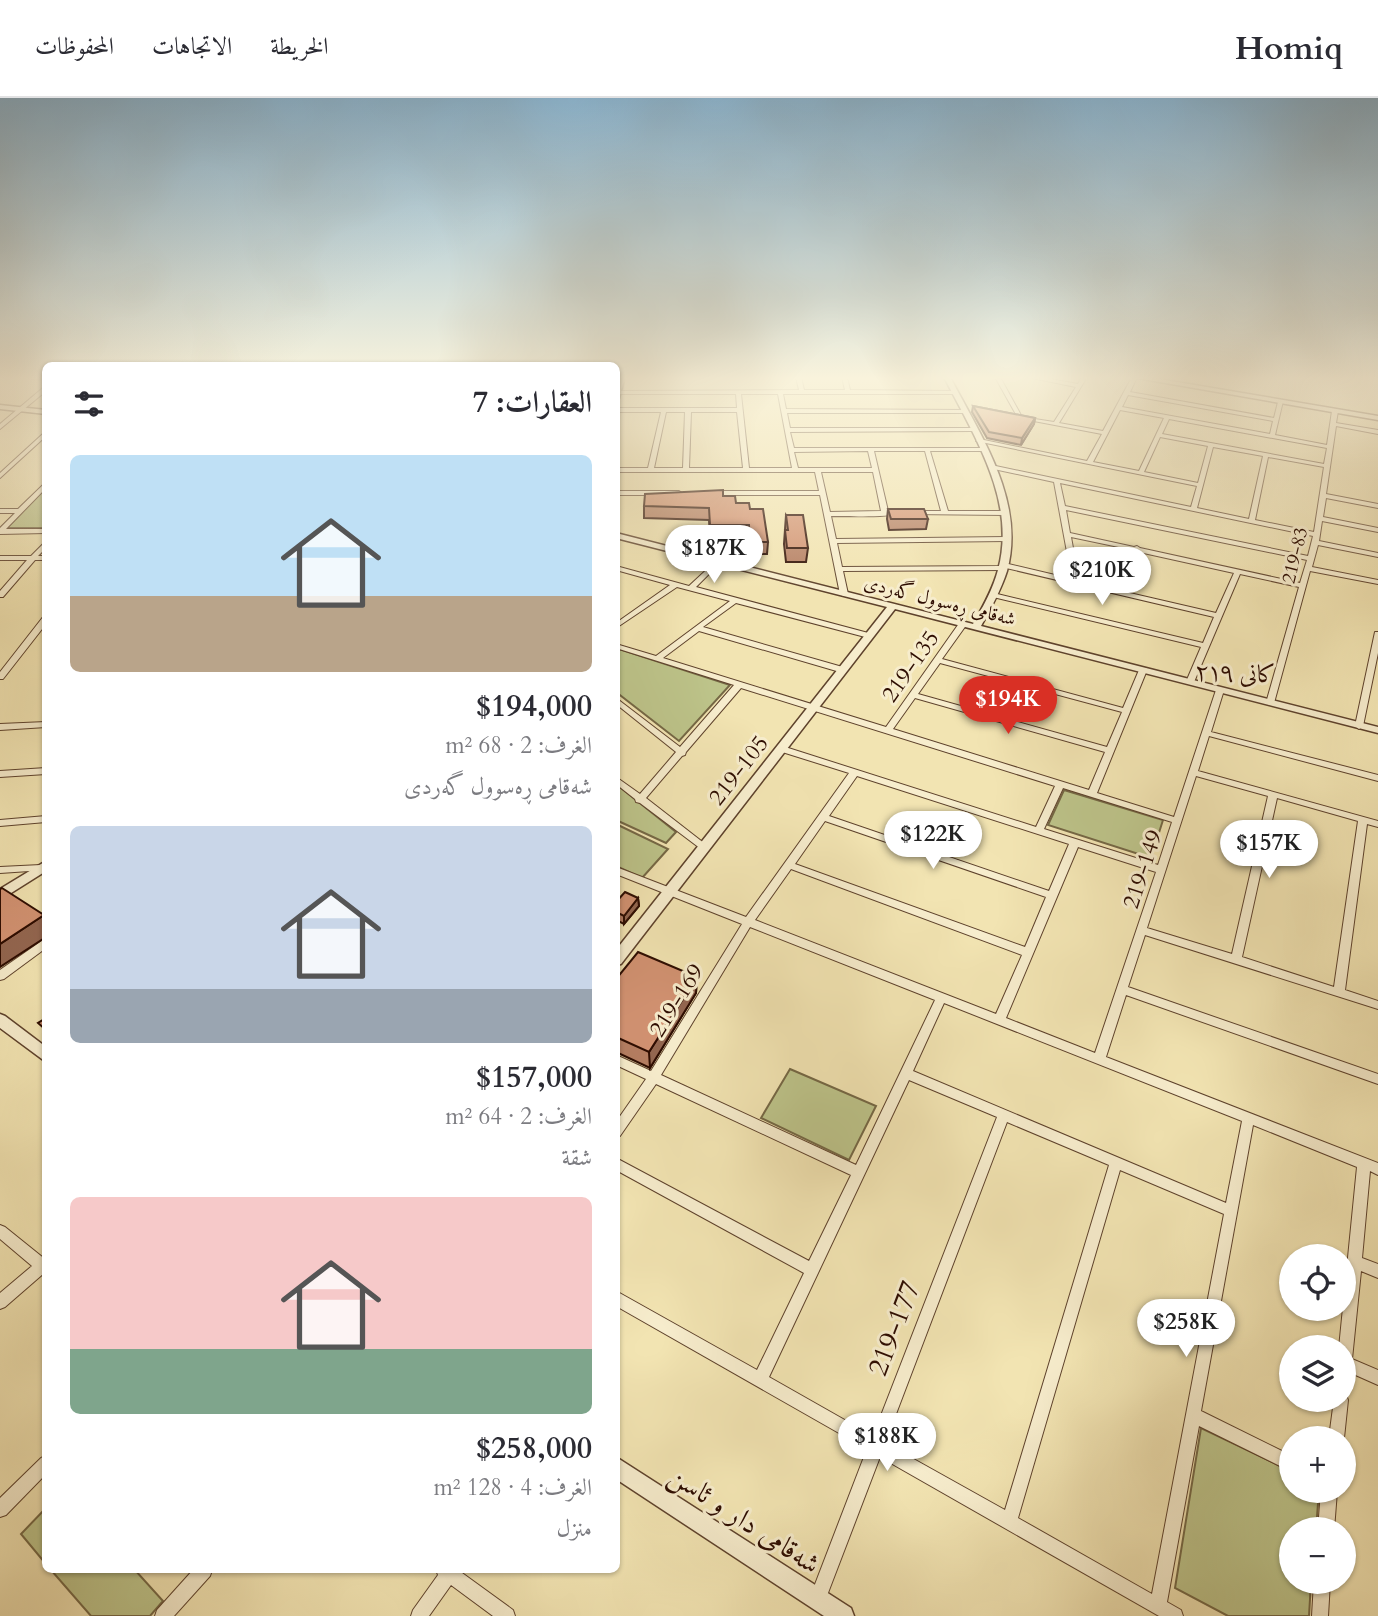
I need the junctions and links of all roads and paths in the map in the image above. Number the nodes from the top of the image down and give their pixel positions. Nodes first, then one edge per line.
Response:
1 (1329, 447) edge
2 (30, 448) edge
3 (656, 448) edge
4 (687, 448) edge
5 (744, 448) edge
6 (943, 448) edge
7 (982, 448) edge
8 (998, 448) edge
9 (1097, 448) edge
10 (1153, 448) edge
11 (1210, 448) edge
12 (1227, 448) edge
13 (928, 449) junction
14 (791, 450) joint
15 (871, 450) junction
16 (1266, 455) junction
17 (1089, 463) junction
18 (1327, 466) junction
19 (991, 467) junction
20 (620, 470) edge
21 (651, 470) junction
22 (686, 470) junction
23 (746, 470) junction
24 (795, 470) junction
25 (818, 470) junction
26 (875, 470) junction
27 (1142, 473) junction
28 (0, 476) edge
29 (1057, 481) junction
30 (1200, 485) junction
31 (42, 490) edge
32 (620, 493) edge
33 (685, 493) edge
34 (699, 493) edge
35 (823, 493) junction
36 (1322, 495) junction
37 (1378, 506) edge
38 (1062, 507) junction
39 (1194, 509) junction
40 (0, 511) edge
41 (20, 511) junction
42 (945, 513) junction
43 (1004, 513) junction
44 (828, 514) junction
45 (885, 514) junction
46 (1319, 519) junction
47 (1252, 521) junction
48 (1378, 530) edge
49 (0, 531) edge
50 (42, 531) edge
51 (1067, 534) junction
52 (620, 536) edge
53 (1316, 538) junction
54 (1006, 539) junction
55 (833, 541) junction
56 (42, 548) edge
57 (1138, 548) junction
58 (1378, 555) edge
59 (0, 558) edge
60 (33, 558) junction
61 (42, 558) edge
62 (719, 561) junction
63 (1309, 564) junction
64 (1003, 567) junction
65 (620, 569) edge
66 (839, 569) junction
67 (1238, 571) junction
68 (1076, 582) junction
69 (1378, 582) edge
70 (676, 584) junction
71 (1303, 586) junction
72 (691, 588) junction
73 (1117, 591) junction
74 (844, 594) junction
75 (0, 595) edge
76 (993, 595) junction
77 (735, 600) junction
78 (893, 606) junction
79 (1218, 616) junction
80 (620, 623) edge
81 (42, 624) edge
82 (963, 624) junction
83 (976, 627) junction
84 (697, 628) junction
85 (1378, 634) edge
86 (869, 636) junction
87 (1206, 646) junction
88 (620, 647) edge
89 (657, 659) junction
90 (939, 660) junction
91 (843, 670) junction
92 (1143, 670) junction
93 (0, 677) edge
94 (1190, 682) junction
95 (740, 684) junction
96 (1220, 690) junction
97 (914, 695) junction
98 (620, 703) edge
99 (1270, 703) junction
100 (815, 706) junction
101 (1127, 711) junction
102 (42, 724) edge
103 (1359, 726) junction
104 (0, 727) edge
105 (888, 730) junction
106 (1378, 730) edge
107 (1206, 733) junction
108 (782, 749) junction
109 (1109, 750) junction
110 (682, 753) junction
111 (42, 771) edge
112 (855, 772) junction
113 (1193, 772) junction
114 (0, 774) edge
115 (1378, 778) edge
116 (620, 783) edge
117 (1060, 784) junction
118 (1092, 794) junction
119 (1273, 794) junction
120 (639, 800) junction
121 (823, 817) junction
122 (42, 819) edge
123 (1363, 819) junction
124 (1178, 821) junction
125 (0, 823) edge
126 (1378, 824) edge
127 (1039, 831) junction
128 (1075, 842) junction
129 (704, 847) junction
130 (789, 865) junction
131 (42, 866) edge
132 (42, 867) edge
133 (0, 870) edge
134 (1161, 870) junction
135 (620, 872) edge
136 (669, 892) junction
137 (8, 895) edge
138 (1053, 896) junction
139 (747, 923) junction
140 (1143, 930) junction
141 (42, 945) edge
142 (1030, 953) junction
143 (620, 955) edge
144 (1236, 959) junction
145 (0, 976) edge
146 (1124, 990) junction
147 (1339, 993) junction
148 (941, 999) junction
149 (1378, 1005) edge
150 (0, 1020) edge
151 (999, 1021) junction
152 (42, 1053) edge
153 (1099, 1060) junction
154 (620, 1062) edge
155 (905, 1073) junction
156 (653, 1078) junction
157 (1378, 1079) edge
158 (1004, 1114) junction
159 (1248, 1119) junction
160 (620, 1126) edge
161 (1116, 1162) junction
162 (1364, 1163) junction
163 (620, 1166) edge
164 (1378, 1169) edge
165 (858, 1172) junction
166 (1231, 1211) junction
167 (0, 1231) edge
168 (1356, 1251) edge
169 (1356, 1262) edge
170 (42, 1266) edge
171 (42, 1270) edge
172 (812, 1270) junction
173 (1378, 1271) edge
174 (620, 1300) edge
175 (0, 1302) edge
176 (1356, 1371) edge
177 (1378, 1378) edge
178 (760, 1380) junction
179 (1193, 1415) junction
180 (876, 1446) junction
181 (1279, 1458) edge
182 (42, 1467) edge
183 (620, 1470) edge
184 (0, 1509) edge
185 (1009, 1522) junction
186 (201, 1573) edge
187 (446, 1573) edge
188 (448, 1573) edge
189 (1321, 1594) edge
190 (817, 1600) junction
191 (1158, 1606) junction
192 (163, 1616) edge
193 (419, 1616) edge
194 (507, 1616) edge
195 (844, 1616) edge
196 (1175, 1616) edge
197 (1320, 1616) edge

1 - 18 street, 219-83
2 - 28 street
3 - 21 street
4 - 22 street
5 - 23 street
6 - 13 street
7 - 19 street
8 - 17 street
9 - 17 street
10 - 27 street
11 - 30 street
12 - 16 street
13 - 15 street
13 - 42 street
14 - 15 street
14 - 24 street
15 - 26 street
16 - 18 street
16 - 47 street
17 - 27 street
18 - 36 street, 219-83
19 - 29 street
19 - 43 street
20 - 21 street
21 - 22 street
22 - 23 street
23 - 24 street
24 - 25 street
25 - 26 street
25 - 35 street
26 - 45 street
27 - 30 street
29 - 38 street
29 - 39 street
30 - 39 street
31 - 41 street
32 - 33 street
34 - 35 street
35 - 44 street
36 - 37 street
36 - 46 street, 219-83
38 - 51 street
38 - 63 street
39 - 47 street
40 - 41 street
41 - 49 street
42 - 43 street
42 - 45 street
43 - 54 street
44 - 45 street
44 - 55 street
46 - 48 street
46 - 53 street, 219-83
47 - 53 street
49 - 50 street
51 - 57 street
51 - 68 street
52 - 62 street, شەقامی ڕەسوول گەردی
53 - 58 street
53 - 63 street, 219-83
54 - 55 street
54 - 64 street
55 - 66 street
56 - 60 street
57 - 67 street
57 - 73 street
59 - 60 street
60 - 61 street
60 - 75 street
62 - 72 street
62 - 74 street, شەقامی ڕەسوول گەردی
63 - 69 street
63 - 71 street, 219-83
64 - 66 street
64 - 68 street
64 - 76 street
65 - 70 street
66 - 74 street
67 - 71 street
67 - 79 street
68 - 73 street
70 - 72 street
70 - 80 street
71 - 99 street, 219-83
72 - 77 street
73 - 79 street
74 - 78 street, شەقامی ڕەسوول گەردی
76 - 83 street
76 - 87 street
77 - 84 street
77 - 86 street
78 - 82 street, شەقامی ڕەسوول گەردی
78 - 86 street, 219-105
79 - 87 street
81 - 93 street
82 - 83 street, شەقامی ڕەسوول گەردی
82 - 90 street, 219-135
83 - 92 street, شەقامی ڕەسوول گەردی
84 - 89 street
84 - 91 street
85 - 103 street
86 - 91 street, 219-105
87 - 94 street
88 - 89 street
89 - 95 street
90 - 97 street, 219-135
90 - 101 street
91 - 100 street, 219-105
92 - 94 street, شەقامی ڕەسوول گەردی
92 - 101 street
94 - 96 street, شەقامی ڕەسوول گەردی
95 - 100 street
95 - 110 street
96 - 99 street, شەقامی ڕەسوول گەردی
96 - 107 street, 219-149
97 - 105 street, 219-135
97 - 109 street
98 - 110 street
99 - 103 street, شەقامی ڕەسوول گەردی
100 - 105 street
100 - 108 street, 219-105
101 - 109 street
102 - 104 street
103 - 106 street, شەقامی ڕەسوول گەردی
105 - 117 street
107 - 113 street, 219-149
107 - 115 street
108 - 112 street
108 - 129 street, 219-105
109 - 118 street
110 - 120 street
111 - 114 street
112 - 121 street, 219-169
112 - 127 street
113 - 119 street
113 - 124 street, 219-149
116 - 120 street
117 - 118 street
117 - 127 street
118 - 124 street
119 - 123 street
119 - 144 street
120 - 129 street
121 - 130 street, 219-169
121 - 138 street
122 - 125 street
123 - 126 street
123 - 147 street
124 - 134 street, 219-149
127 - 128 street
128 - 134 street
128 - 138 street
129 - 136 street, 219-105
130 - 139 street, 219-169
130 - 142 street
131 - 133 street
132 - 137 street
134 - 140 street, 219-149
135 - 136 street
136 - 139 street
136 - 143 street, 219-105
138 - 142 street
139 - 148 street
139 - 156 street, 219-169
140 - 144 street
140 - 146 street, 219-149
141 - 145 street
142 - 151 street
144 - 147 street
146 - 153 street, 219-149
146 - 157 street
147 - 149 street
148 - 151 street
148 - 155 street
150 - 152 street
151 - 153 street
153 - 159 street
154 - 156 street
155 - 158 street
155 - 165 street
156 - 160 street, 219-169
156 - 165 street
158 - 161 street
158 - 180 street, 219-177
159 - 162 street
159 - 166 street
161 - 166 street
161 - 185 street
162 - 164 street
162 - 168 street
163 - 172 street
165 - 172 street
166 - 179 street
167 - 170 street
169 - 173 street
171 - 175 street
172 - 178 street
174 - 178 street
176 - 177 street
178 - 180 street
179 - 181 street
179 - 191 street
180 - 185 street
180 - 190 street, 219-177
182 - 184 street
183 - 190 street, شەقامی دار و ئاسن
185 - 191 street
186 - 192 street
187 - 193 street
188 - 194 street
189 - 197 street
190 - 195 street, شەقامی دار و ئاسن
191 - 196 street

